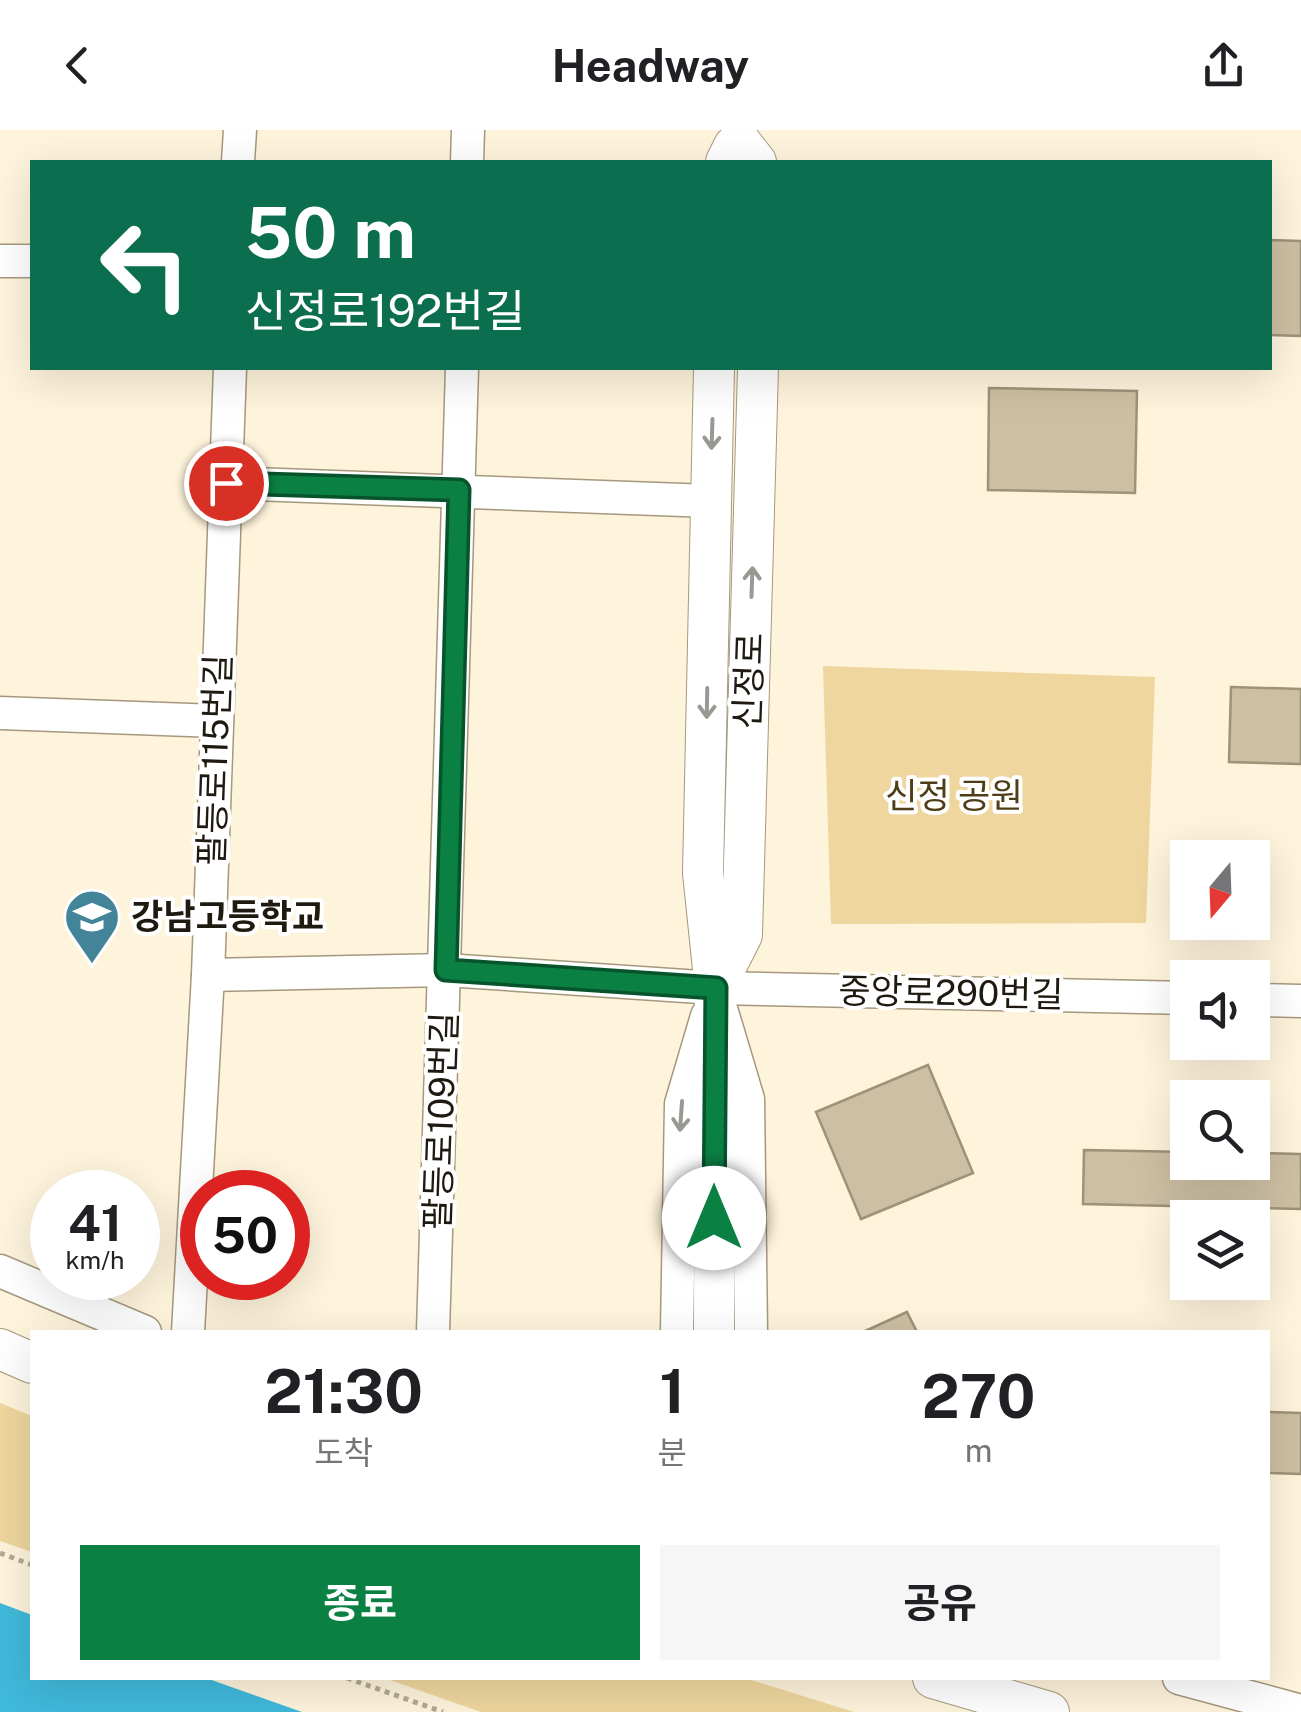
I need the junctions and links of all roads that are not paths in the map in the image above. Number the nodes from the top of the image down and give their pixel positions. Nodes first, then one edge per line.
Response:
1 (240, 130) edge
2 (468, 130) edge
3 (721, 130) edge
4 (764, 130) edge
5 (238, 160) edge
6 (467, 160) edge
7 (723, 160) edge
8 (724, 160) edge
9 (754, 160) edge
10 (763, 160) edge
11 (0, 260) edge
12 (30, 261) edge
13 (230, 370) edge
14 (462, 370) edge
15 (714, 370) edge
16 (758, 370) edge
17 (226, 483) junction
18 (459, 490) junction
19 (710, 501) junction
20 (0, 713) edge
21 (217, 721) junction
22 (705, 793) junction
23 (746, 796) junction
24 (446, 970) junction
25 (208, 974) junction
26 (716, 988) junction
27 (1170, 998) edge
28 (1270, 1000) edge
29 (1301, 1001) edge
30 (0, 1272) edge
31 (140, 1330) edge
32 (188, 1330) edge
33 (433, 1330) edge
34 (676, 1330) edge
35 (714, 1330) edge
36 (751, 1330) edge
37 (0, 1349) edge
38 (30, 1362) edge
39 (940, 1680) edge
40 (1186, 1680) edge
41 (1257, 1680) edge
42 (1301, 1708) edge
43 (1049, 1712) edge

1 - 5 street
2 - 6 street
3 - 7 main road
4 - 10 main road
8 - 9 main road
11 - 12 street
13 - 17 street, 팔등로115번길
14 - 18 street, 팔등로109번길
15 -> 19 main road, 신정로
23 -> 16 main road, 신정로
17 - 18 street
17 - 21 street, 팔등로115번길
18 - 19 street
18 - 24 street, 팔등로109번길
19 -> 22 main road, 신정로
20 - 21 street
21 - 25 street, 팔등로115번길
22 - 23 main road
22 - 26 main road, 신정로
23 - 26 main road, 신정로
24 - 25 street, 중앙로290번길
24 - 26 street, 중앙로290번길
24 - 33 street, 팔등로109번길
25 - 32 street, 팔등로115번길
26 - 27 street, 중앙로290번길
26 -> 34 street
26 - 35 main road, 신정로
26 - 36 street
28 - 29 street
30 - 31 street
37 - 38 main road
39 - 43 main road
40 - 42 street
41 - 42 street

